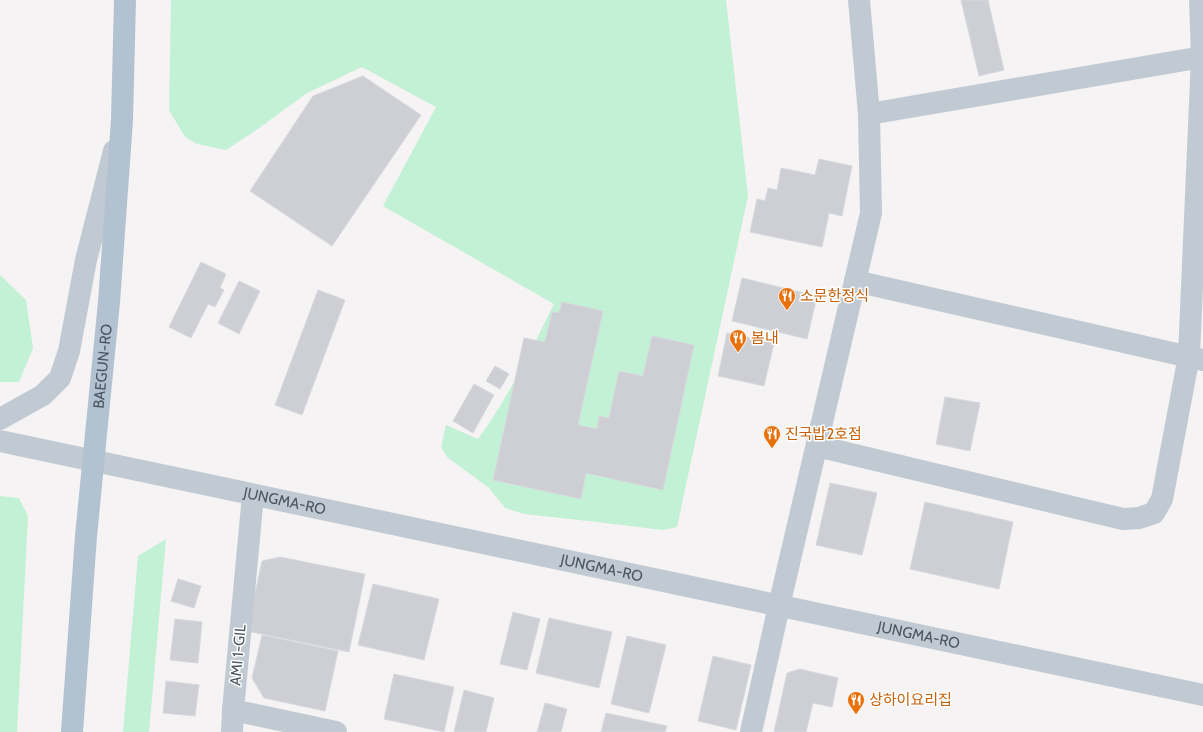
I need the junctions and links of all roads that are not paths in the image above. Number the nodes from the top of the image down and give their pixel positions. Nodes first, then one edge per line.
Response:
1 (125, 0) edge
2 (859, 0) edge
3 (1200, 0) edge
4 (1202, 57) junction
5 (869, 114) junction
6 (122, 120) junction
7 (855, 280) junction
8 (1196, 358) edge
9 (0, 419) edge
10 (0, 442) edge
11 (817, 446) junction
12 (92, 461) junction
13 (253, 495) junction
14 (779, 606) junction
15 (1203, 695) edge
16 (233, 710) junction
17 (72, 732) edge
18 (232, 732) edge
19 (336, 732) edge
20 (751, 732) edge

1 - 6 main road, BAEGUN-RO
2 - 5 street
3 - 4 street
4 - 5 street
4 - 8 street
5 - 7 street
6 - 9 street
6 - 12 main road, BAEGUN-RO
7 - 8 street
7 - 11 street
8 - 11 street
10 - 12 street, JUNGMA-RO
11 - 14 street
12 - 13 street, JUNGMA-RO
12 - 17 main road, BAEGUN-RO
13 - 14 street, JUNGMA-RO
13 - 16 street, AMI 1-GIL
14 - 15 street, JUNGMA-RO
14 - 20 street
16 - 18 street, AMI 1-GIL
16 - 19 street

